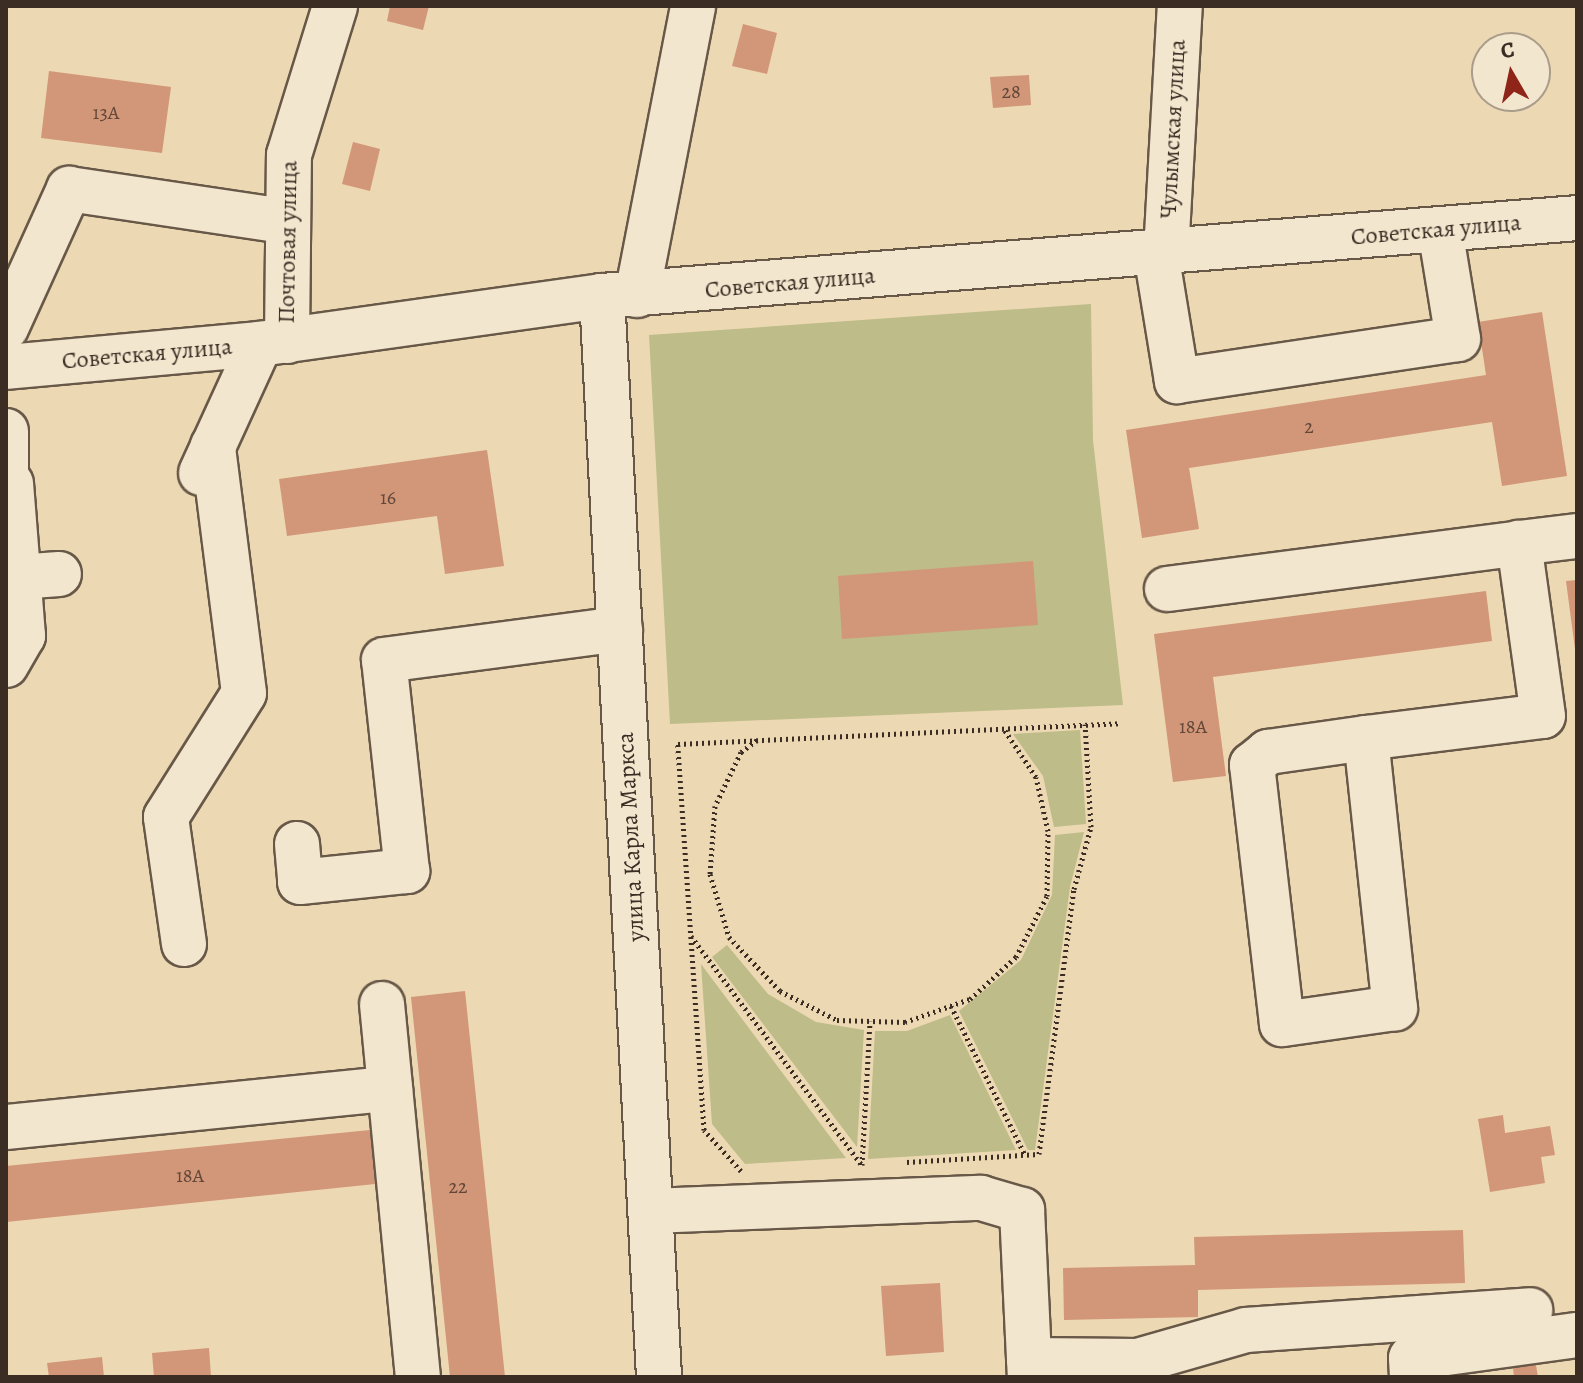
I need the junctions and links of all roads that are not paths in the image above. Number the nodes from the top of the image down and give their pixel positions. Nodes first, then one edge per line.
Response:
1 (335, 6) edge
2 (693, 6) edge
3 (1180, 6) edge
4 (1577, 218) edge
5 (284, 221) junction
6 (1440, 229) junction
7 (1161, 253) junction
8 (620, 296) junction
9 (6, 328) edge
10 (273, 343) junction
11 (6, 367) edge
12 (6, 431) edge
13 (8, 484) edge
14 (1577, 536) edge
15 (1519, 543) junction
16 (1167, 589) dead end
17 (620, 629) junction
18 (6, 665) edge
19 (1366, 738) junction
20 (297, 844) dead end
21 (184, 944) dead end
22 (382, 1004) dead end
23 (390, 1089) junction
24 (6, 1127) edge
25 (651, 1211) junction
26 (1530, 1310) dead end
27 (1577, 1335) edge
28 (1029, 1369) edge
29 (1138, 1369) edge
30 (418, 1377) edge
31 (659, 1377) edge
32 (1412, 1377) edge

1 - 5 street, Почтовая улица
2 - 8 street, улица Карла Маркса
3 - 7 street, Чулымская улица
4 - 6 street, Советская улица
5 - 9 street
5 - 10 street, Почтовая улица
6 - 7 street, Советская улица
6 - 7 street, Чулымская улица
7 - 8 street, Советская улица
8 - 10 street, Советская улица
8 - 17 street, улица Карла Маркса
10 - 11 street, Советская улица
10 - 21 street
12 - 13 street
13 - 18 street
14 - 15 street
15 - 16 street
15 - 19 street
17 - 20 street
17 - 25 street, улица Карла Маркса
19 - 19 street
22 - 23 street
23 - 24 street
23 - 30 street
25 - 28 street
25 - 31 street, улица Карла Маркса
26 - 29 street
27 - 32 street
28 - 29 street

